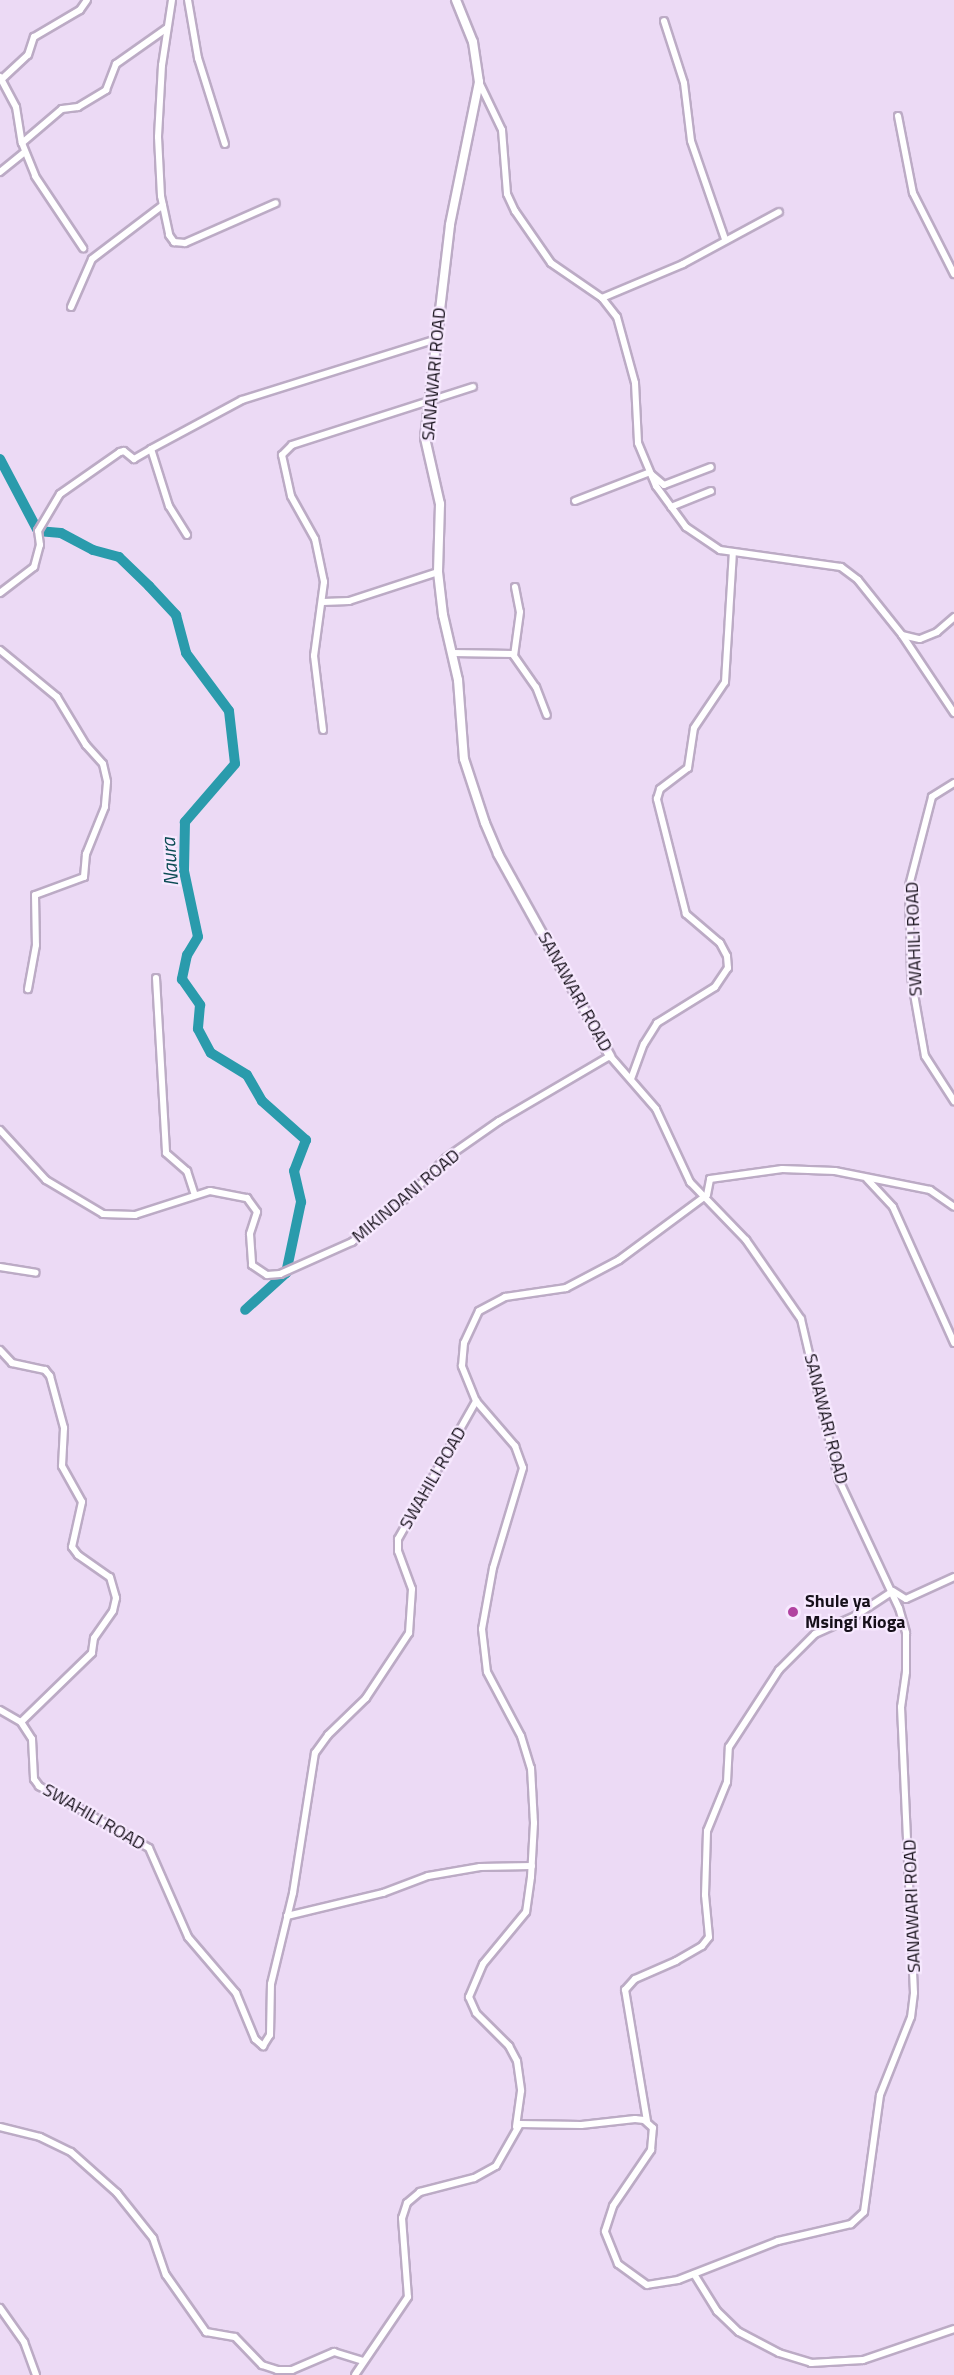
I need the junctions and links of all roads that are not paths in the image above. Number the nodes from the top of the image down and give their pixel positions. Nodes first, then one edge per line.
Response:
1 (87, 0) edge
2 (172, 0) edge
3 (188, 0) edge
4 (456, 0) edge
5 (664, 21) dead end
6 (167, 28) junction
7 (479, 82) junction
8 (2, 83) edge
9 (898, 116) dead end
10 (22, 143) junction
11 (225, 144) dead end
12 (25, 152) junction
13 (0, 172) edge
14 (276, 203) dead end
15 (163, 205) junction
16 (779, 212) dead end
17 (725, 239) junction
18 (83, 248) dead end
19 (954, 274) edge
20 (602, 298) junction
21 (71, 307) dead end
22 (434, 340) junction
23 (473, 387) dead end
24 (429, 399) junction
25 (151, 449) junction
26 (711, 467) dead end
27 (651, 473) junction
28 (711, 491) dead end
29 (575, 501) dead end
30 (671, 507) junction
31 (187, 535) dead end
32 (733, 552) junction
33 (438, 572) junction
34 (515, 587) dead end
35 (0, 593) edge
36 (323, 602) junction
37 (954, 617) edge
38 (902, 635) junction
39 (0, 650) edge
40 (453, 653) junction
41 (513, 654) junction
42 (954, 713) edge
43 (547, 715) dead end
44 (323, 730) dead end
45 (954, 783) edge
46 (156, 978) dead end
47 (28, 989) dead end
48 (610, 1056) junction
49 (631, 1079) junction
50 (954, 1101) edge
51 (0, 1130) edge
52 (866, 1179) junction
53 (194, 1193) junction
54 (707, 1195) junction
55 (954, 1207) edge
56 (0, 1267) edge
57 (36, 1274) dead end
58 (954, 1343) edge
59 (0, 1350) edge
60 (476, 1401) junction
61 (954, 1577) edge
62 (893, 1591) junction
63 (0, 1710) edge
64 (21, 1722) junction
65 (532, 1866) junction
66 (287, 1916) junction
67 (647, 2121) junction
68 (0, 2127) edge
69 (516, 2127) junction
70 (694, 2274) junction
71 (0, 2308) edge
72 (954, 2329) edge
73 (363, 2361) junction
74 (36, 2375) edge
75 (355, 2375) edge

1 - 8 street
2 - 6 street
3 - 11 street
4 - 7 street, SANAWARI ROAD
5 - 17 street
6 - 10 street
6 - 15 street
7 - 20 street
7 - 22 street, SANAWARI ROAD
8 - 10 street
9 - 19 street
10 - 12 street
12 - 13 street
12 - 18 street
14 - 15 street
15 - 21 street
16 - 17 street
17 - 20 street
20 - 27 street
22 - 24 street, SANAWARI ROAD
22 - 25 street
23 - 24 street
24 - 33 street, SANAWARI ROAD
24 - 36 street
25 - 31 street
25 - 35 street
26 - 27 street
27 - 29 street
27 - 30 street
28 - 30 street
30 - 32 street
32 - 38 street
32 - 49 street
33 - 36 street
33 - 40 street, SANAWARI ROAD
34 - 41 street
36 - 44 street
37 - 38 street
38 - 42 street
39 - 47 street
40 - 41 street
40 - 48 street, SANAWARI ROAD
41 - 43 street
45 - 50 street, SWAHILI ROAD
46 - 53 street
48 - 49 street, SANAWARI ROAD
48 - 53 street, MIKINDANI ROAD
49 - 54 street, SANAWARI ROAD
51 - 53 street, MIKINDANI ROAD
52 - 54 street
52 - 55 street
52 - 58 street
54 - 60 street
54 - 62 street, SANAWARI ROAD
56 - 57 street
59 - 64 street
60 - 65 street
60 - 66 street, SWAHILI ROAD
61 - 62 street
62 - 67 street, SANAWARI ROAD
62 - 70 street, SANAWARI ROAD
63 - 64 street
64 - 66 street, SWAHILI ROAD
65 - 66 street
65 - 69 street
67 - 69 street
67 - 70 street, SANAWARI ROAD
68 - 73 street
69 - 73 street
70 - 72 street
71 - 74 street
73 - 75 street

